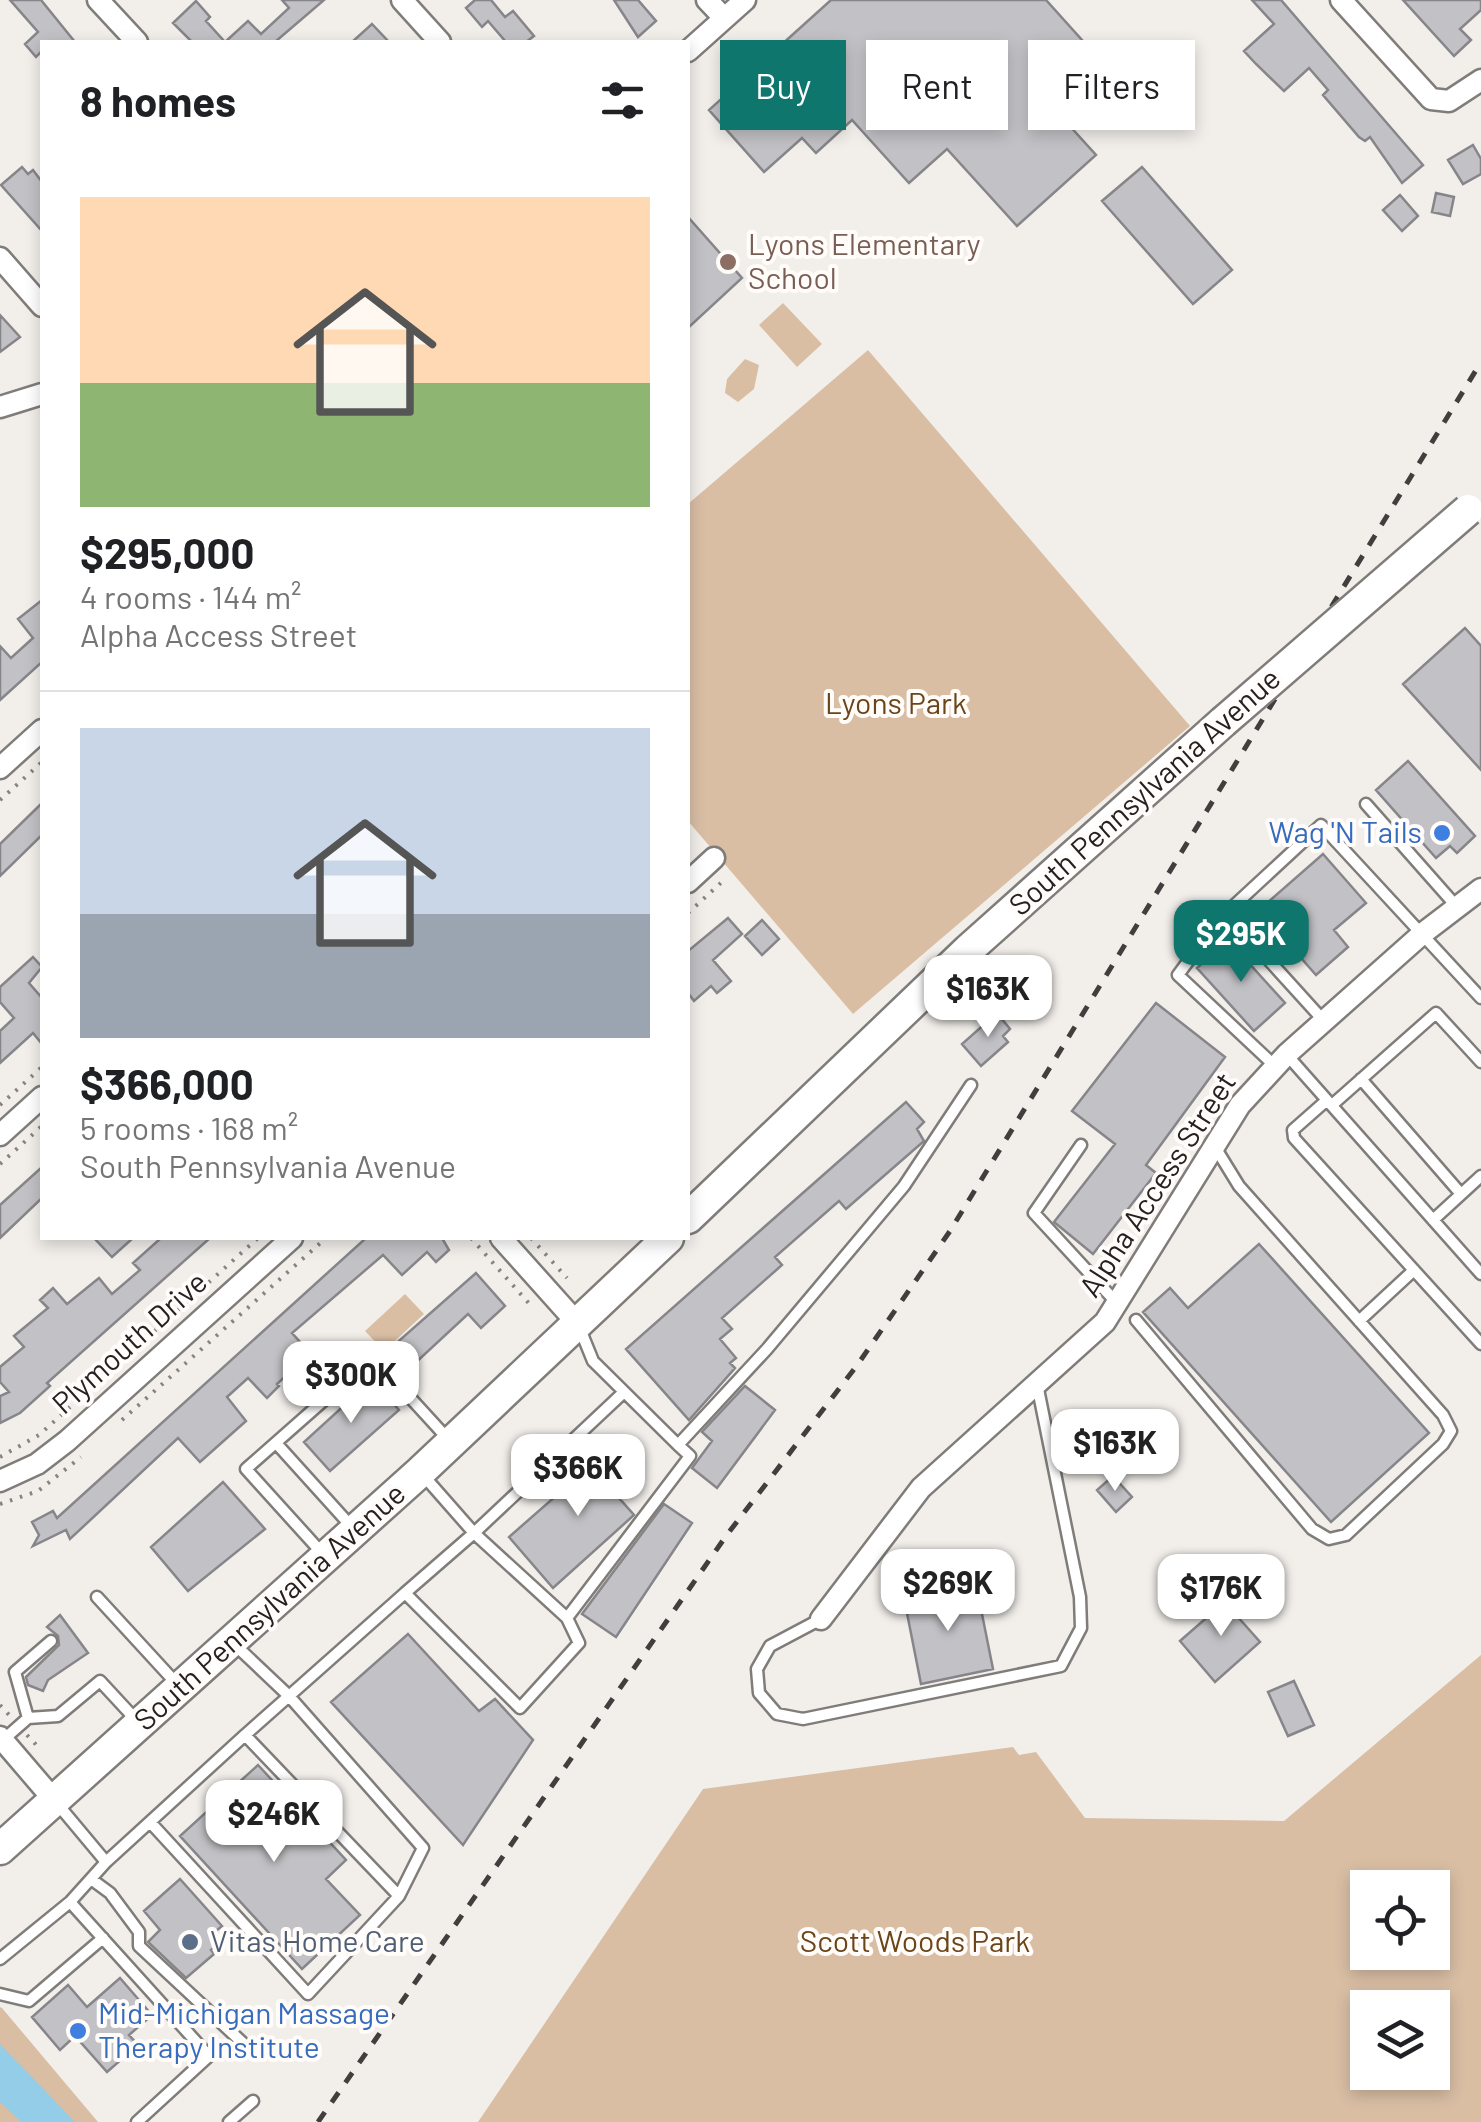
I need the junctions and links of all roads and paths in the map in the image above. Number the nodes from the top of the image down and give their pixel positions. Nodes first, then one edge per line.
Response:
1 (98, 0) edge
2 (402, 0) edge
3 (707, 0) edge
4 (745, 0) edge
5 (1341, 0) edge
6 (724, 18) junction
7 (135, 40) edge
8 (438, 40) edge
9 (690, 49) edge
10 (1481, 80) edge
11 (0, 258) edge
12 (40, 304) edge
13 (40, 395) edge
14 (0, 406) edge
15 (1474, 504) edge
16 (40, 732) edge
17 (40, 764) edge
18 (0, 768) edge
19 (0, 800) edge
20 (1366, 804) dead end
21 (714, 858) dead end
22 (690, 880) edge
23 (724, 880) dead end
24 (1481, 888) edge
25 (1457, 907) junction
26 (690, 911) edge
27 (1422, 934) junction
28 (1206, 937) dead end
29 (1481, 998) edge
30 (1324, 1021) junction
31 (1281, 1060) junction
32 (1481, 1062) edge
33 (40, 1069) edge
34 (1361, 1079) junction
35 (970, 1085) dead end
36 (40, 1099) edge
37 (1329, 1103) junction
38 (0, 1105) edge
39 (40, 1128) edge
40 (0, 1135) edge
41 (1080, 1145) dead end
42 (1214, 1146) junction
43 (0, 1164) edge
44 (1481, 1176) edge
45 (1461, 1194) junction
46 (690, 1216) edge
47 (1433, 1220) junction
48 (256, 1240) edge
49 (290, 1240) edge
50 (473, 1240) edge
51 (504, 1240) edge
52 (533, 1240) edge
53 (666, 1240) edge
54 (1414, 1270) junction
55 (1481, 1274) edge
56 (567, 1278) dead end
57 (1116, 1302) junction
58 (533, 1308) dead end
59 (1136, 1320) dead end
60 (1358, 1321) junction
61 (578, 1324) junction
62 (1481, 1344) edge
63 (1037, 1384) junction
64 (624, 1392) junction
65 (451, 1442) junction
66 (276, 1443) junction
67 (678, 1445) junction
68 (0, 1457) edge
69 (420, 1472) junction
70 (0, 1481) edge
71 (356, 1531) junction
72 (474, 1534) junction
73 (326, 1558) junction
74 (405, 1593) junction
75 (96, 1597) dead end
76 (566, 1618) junction
77 (821, 1619) joint
78 (51, 1641) dead end
79 (232, 1641) junction
80 (180, 1687) junction
81 (288, 1696) junction
82 (28, 1718) junction
83 (140, 1724) junction
84 (245, 1735) junction
85 (1, 1739) edge
86 (54, 1800) junction
87 (150, 1822) junction
88 (0, 1850) edge
89 (106, 1862) junction
90 (90, 1879) junction
91 (398, 1896) junction
92 (70, 1902) junction
93 (103, 1938) junction
94 (0, 1960) edge
95 (0, 1994) edge
96 (246, 2045) dead end
97 (253, 2101) dead end
98 (137, 2122) edge
99 (228, 2122) edge

1 - 7 street
2 - 8 street
3 - 6 street
4 - 6 street
5 - 10 street
6 - 9 street
11 - 12 street
13 - 14 street
15 - 46 main road, South Pennsylvania Avenue, bridge
16 - 18 street
17 - 19 path
20 - 25 lane
21 - 22 street
23 - 26 path
24 - 25 street, Alpha Access Street
25 - 27 street, Alpha Access Street
27 - 29 lane
27 - 30 street, Alpha Access Street
27 - 30 lane
28 - 31 lane
30 - 31 street, Alpha Access Street
31 - 37 lane
31 - 42 street, Alpha Access Street
32 - 34 lane
33 - 38 path
34 - 37 lane
34 - 45 lane
35 - 67 lane
36 - 40 street
37 - 47 lane
37 - 54 lane
39 - 43 path
41 - 57 lane
42 - 57 street, Alpha Access Street
42 - 60 lane
44 - 45 lane
45 - 47 lane
47 - 55 lane
48 - 68 path
49 - 70 street, Plymouth Drive
50 - 58 path
51 - 61 street
52 - 56 path
53 - 61 main road, South Pennsylvania Avenue
54 - 60 lane
54 - 62 lane
57 - 63 street, Alpha Access Street
59 - 60 lane
61 - 64 lane
61 - 65 main road, South Pennsylvania Avenue
63 - 77 street, Alpha Access Street
63 - 77 lane
64 - 67 lane
64 - 72 lane
65 - 66 lane
65 - 69 main road, South Pennsylvania Avenue
66 - 71 lane
66 - 73 lane
67 - 76 lane
69 - 71 main road, South Pennsylvania Avenue
69 - 72 lane
71 - 73 main road, South Pennsylvania Avenue
72 - 74 lane
72 - 76 lane
73 - 79 main road, South Pennsylvania Avenue
74 - 76 lane
74 - 81 lane
75 - 80 lane
78 - 82 lane
79 - 80 main road, South Pennsylvania Avenue
79 - 81 lane
80 - 83 main road, South Pennsylvania Avenue
81 - 84 lane
81 - 91 lane
82 - 83 lane
82 - 85 lane
83 - 86 main road, South Pennsylvania Avenue
84 - 87 lane
84 - 91 lane
85 - 86 street
86 - 88 main road, South Pennsylvania Avenue
86 - 89 lane
87 - 89 lane
87 - 91 lane
89 - 90 lane
90 - 92 lane
90 - 96 lane
92 - 93 lane
92 - 94 lane
93 - 95 lane
93 - 98 lane
97 - 99 lane

